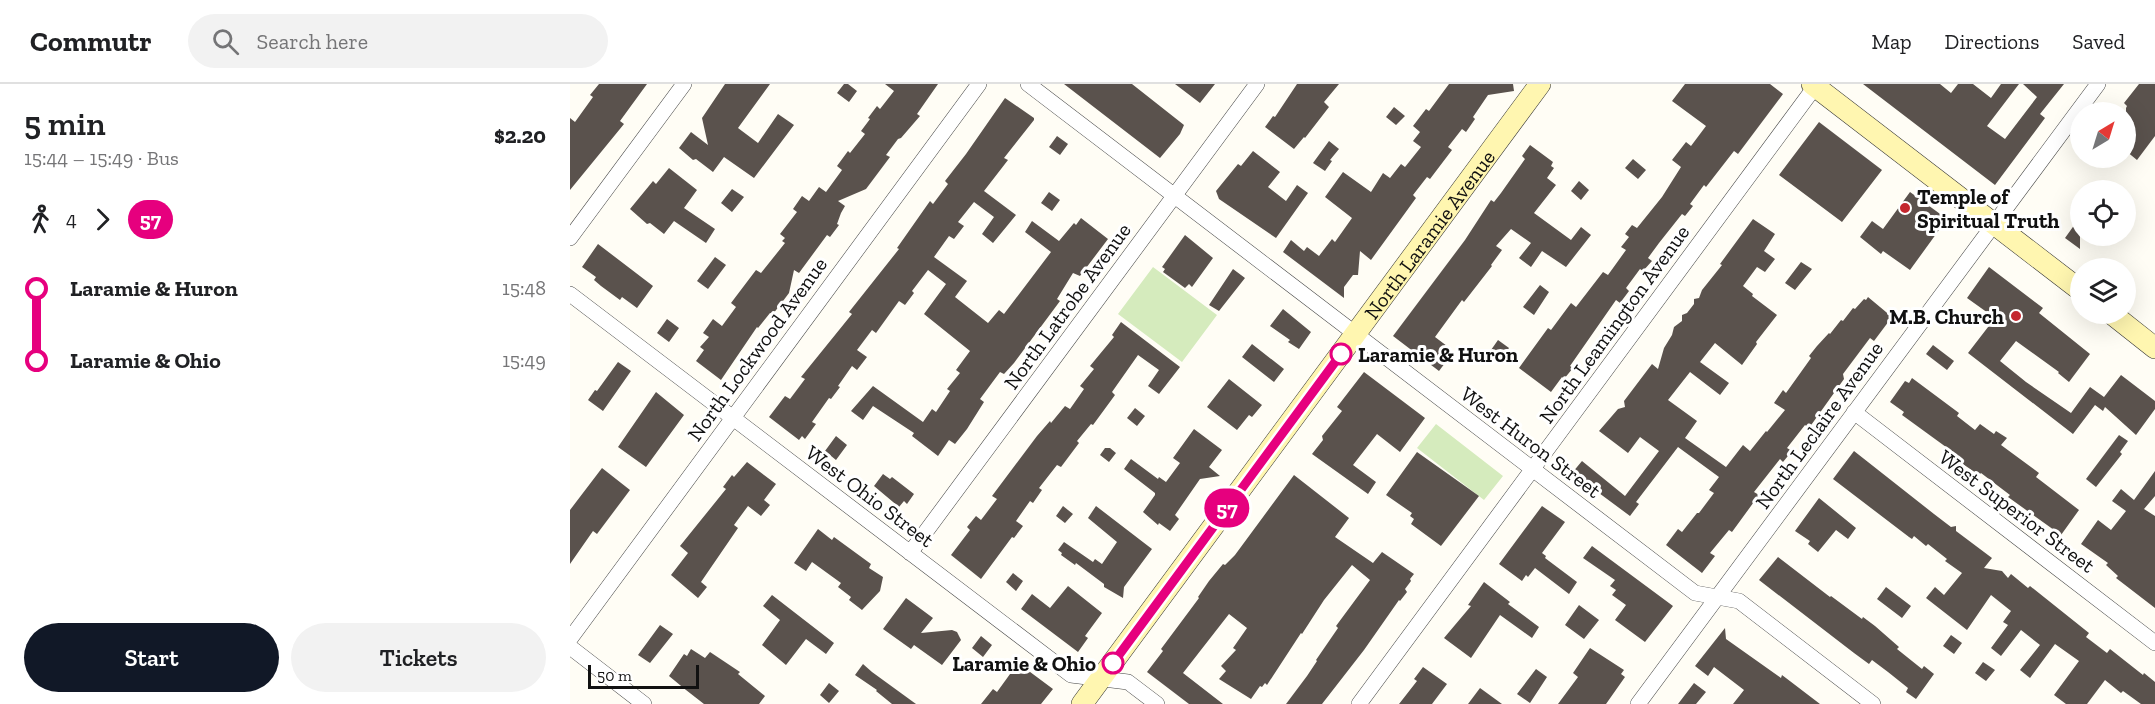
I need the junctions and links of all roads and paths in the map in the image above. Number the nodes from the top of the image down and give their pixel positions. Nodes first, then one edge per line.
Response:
1 (684, 84) edge
2 (979, 84) edge
3 (1028, 84) edge
4 (1257, 84) edge
5 (1540, 84) edge
6 (2098, 84) edge
7 (1815, 85) edge
8 (1174, 196) junction
9 (1994, 223) junction
10 (570, 238) edge
11 (2070, 282) edge
12 (570, 294) edge
13 (2125, 324) edge
14 (1355, 335) junction
15 (2155, 348) edge
16 (1854, 412) junction
17 (733, 418) junction
18 (1533, 470) junction
19 (910, 553) junction
20 (1718, 597) junction
21 (570, 639) edge
22 (2155, 643) edge
23 (570, 648) edge
24 (1101, 678) junction
25 (644, 704) edge
26 (1083, 704) edge
27 (1157, 704) edge
28 (1359, 704) edge
29 (1638, 704) edge
30 (1873, 704) edge

1 - 10 street
2 - 17 street, North Lockwood Avenue
3 - 8 street, West Huron Street
4 - 8 street, North Latrobe Avenue
5 - 14 street, North Laramie Avenue
6 - 9 street, North Leclaire Avenue
7 - 9 street
7 - 18 street, North Leamington Avenue
8 - 14 street, West Huron Street
8 - 19 street, North Latrobe Avenue
9 - 11 street
9 - 16 street, North Leclaire Avenue
12 - 17 street, West Ohio Street
13 - 15 street
14 - 18 street, West Huron Street
14 - 24 street, North Laramie Avenue
16 - 20 street, North Leclaire Avenue
16 - 22 street, West Superior Street
17 - 19 street, West Ohio Street
17 - 21 street, North Lockwood Avenue
18 - 20 street, West Huron Street
18 - 28 street, North Leamington Avenue
19 - 24 street, West Ohio Street
20 - 29 street, North Leclaire Avenue
20 - 30 street, West Huron Street
23 - 25 street
24 - 26 street, North Laramie Avenue
24 - 27 street, West Ohio Street

